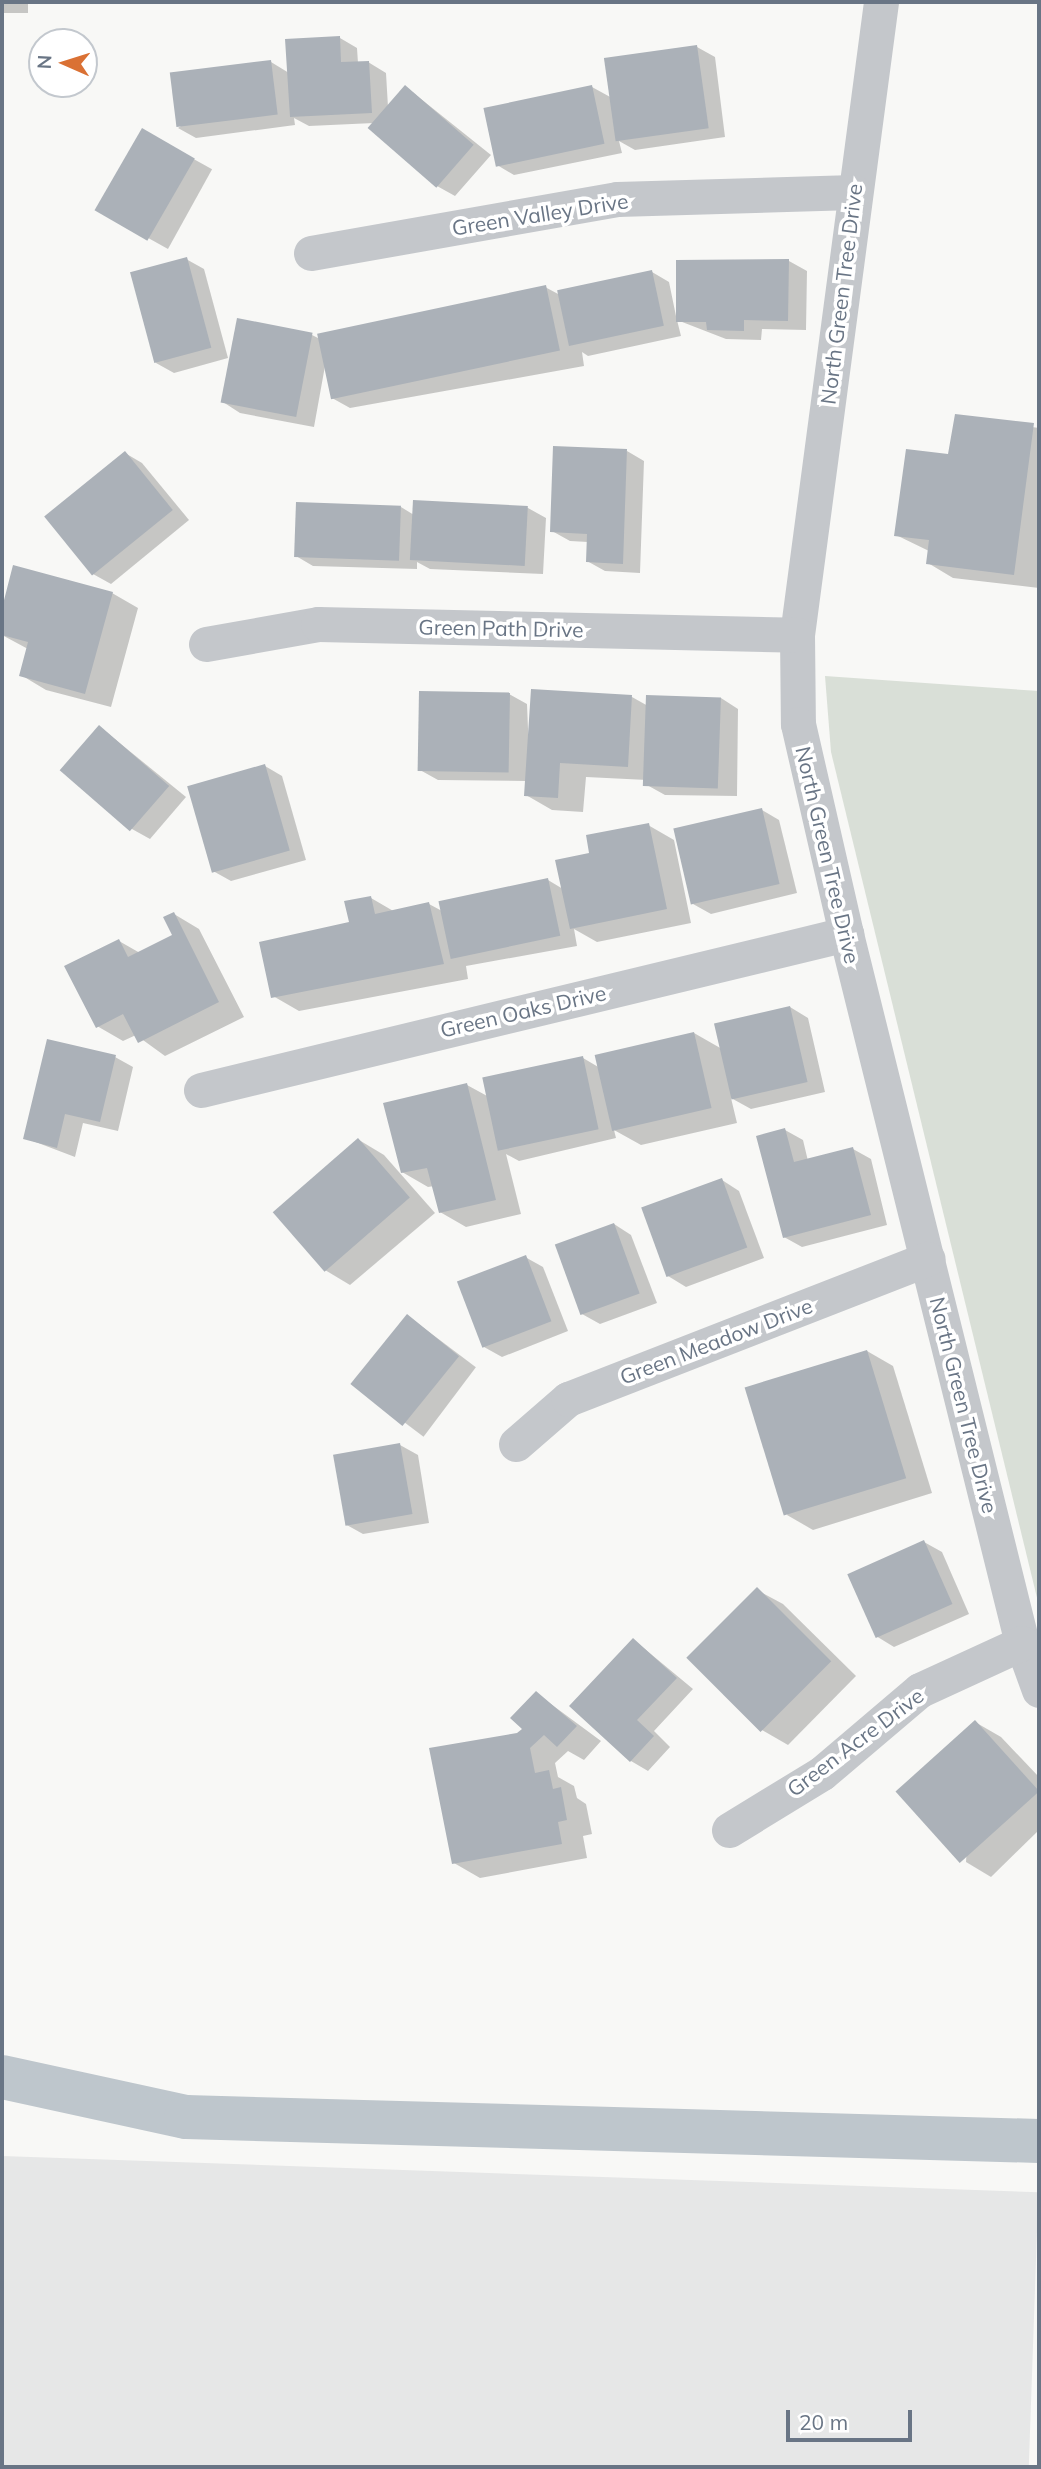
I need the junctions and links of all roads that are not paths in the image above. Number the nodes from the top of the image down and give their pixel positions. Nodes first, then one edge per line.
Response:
1 (881, 2) edge
2 (854, 192) junction
3 (311, 253) dead end
4 (797, 635) junction
5 (206, 644) dead end
6 (846, 934) junction
7 (201, 1090) dead end
8 (928, 1259) junction
9 (516, 1444) dead end
10 (1022, 1643) junction
11 (1039, 1690) edge
12 (729, 1830) dead end

1 - 2 street, North Green Tree Drive
2 - 3 street, Green Valley Drive
2 - 4 street, North Green Tree Drive
4 - 5 street, Green Path Drive
4 - 6 street, North Green Tree Drive
6 - 7 street, Green Oaks Drive
6 - 8 street, North Green Tree Drive
8 - 9 street, Green Meadow Drive
8 - 10 street, North Green Tree Drive
10 - 11 street, North Green Tree Drive
10 - 12 street, Green Acre Drive

